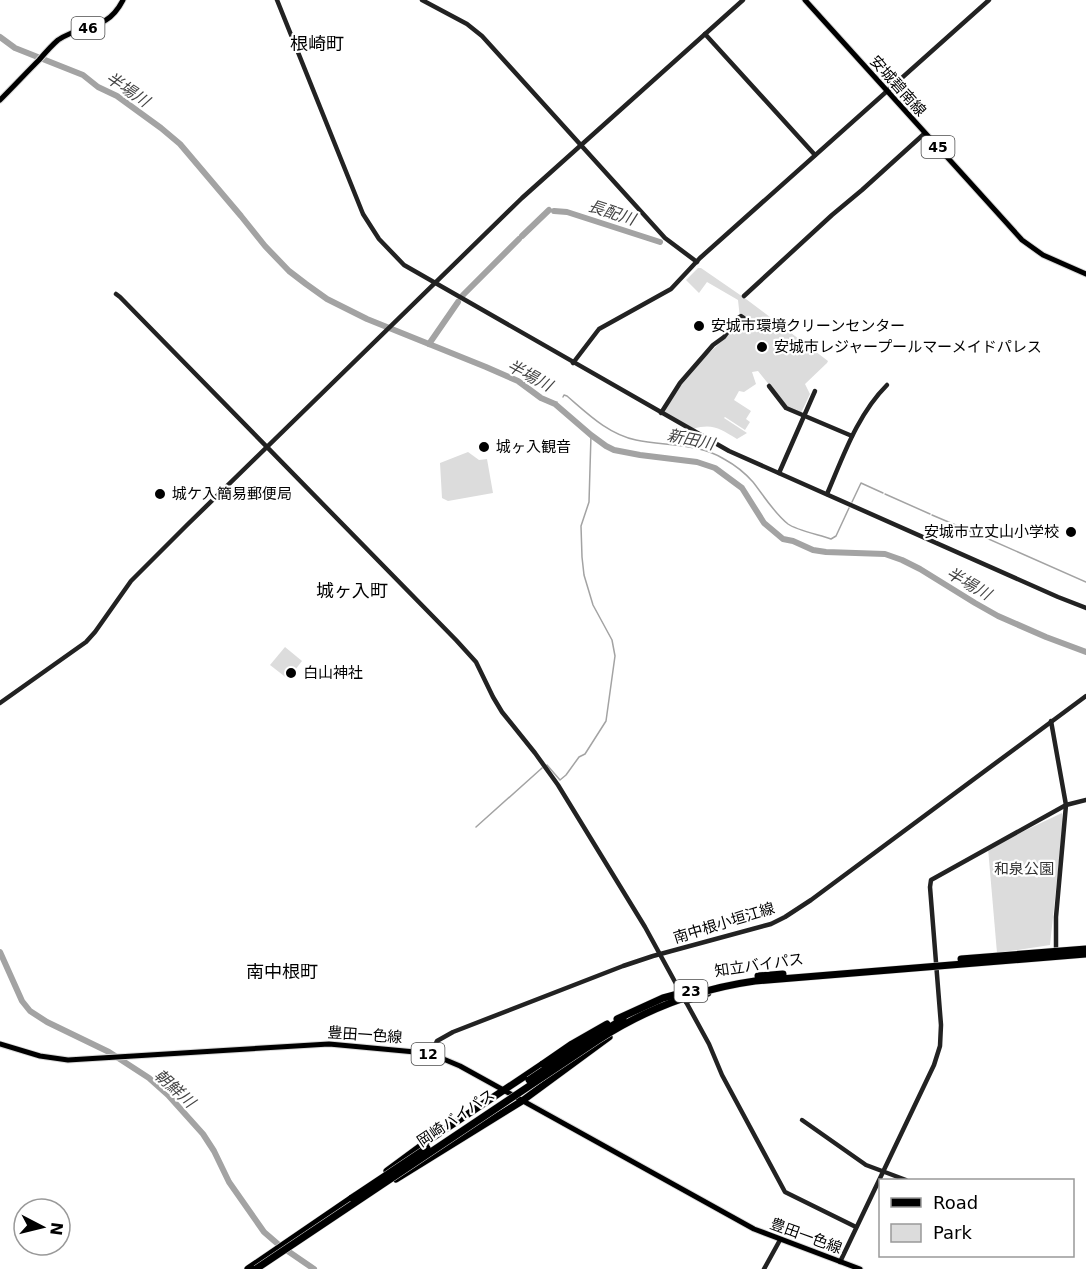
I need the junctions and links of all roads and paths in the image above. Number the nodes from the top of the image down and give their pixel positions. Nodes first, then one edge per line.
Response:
1 (123, 0) edge
2 (278, 0) edge
3 (422, 0) edge
4 (743, 0) edge
5 (805, 0) edge
6 (989, 0) edge
7 (705, 34) junction
8 (887, 91) junction
9 (0, 100) edge
10 (925, 133) junction
11 (581, 146) junction
12 (814, 156) junction
13 (697, 262) junction
14 (1086, 274) edge
15 (435, 283) junction
16 (116, 294) dead end
17 (744, 296) dead end
18 (744, 318) dead end
19 (573, 363) junction
20 (887, 385) dead end
21 (769, 386) dead end
22 (815, 391) dead end
23 (661, 413) junction
24 (803, 416) junction
25 (852, 436) junction
26 (267, 447) junction
27 (779, 473) junction
28 (826, 494) junction
29 (1086, 608) edge
30 (1086, 696) edge
31 (0, 703) edge
32 (1051, 722) junction
33 (1086, 800) edge
34 (1066, 805) junction
35 (1086, 949) edge
36 (661, 954) junction
37 (1086, 955) edge
38 (1057, 959) junction
39 (936, 968) junction
40 (689, 992) junction
41 (677, 1000) junction
42 (686, 1002) junction
43 (0, 1044) edge
44 (431, 1054) junction
45 (502, 1090) junction
46 (522, 1101) junction
47 (802, 1120) dead end
48 (883, 1172) junction
49 (880, 1179) edge
50 (903, 1179) edge
51 (879, 1180) edge
52 (352, 1198) junction
53 (337, 1214) junction
54 (856, 1227) junction
55 (780, 1240) junction
56 (840, 1262) junction
57 (248, 1269) edge
58 (256, 1269) edge
59 (764, 1269) edge
60 (860, 1269) edge

1 - 9 main road, 46
2 - 15 street
3 - 11 street
4 - 7 street
5 - 8 main road, 安城碧南線 / 45
6 - 8 street
7 - 11 street
7 - 12 street
8 - 10 main road, 安城碧南線 / 45
8 - 12 street
10 - 14 main road, 安城碧南線 / 45
10 - 17 street
11 - 13 street
11 - 15 street
12 - 13 street
13 - 19 street
15 - 19 street
15 - 26 street
16 - 26 street
18 - 23 street
19 - 23 street
20 - 25 street
21 - 24 street
22 - 24 street
23 - 27 street
24 - 25 street
24 - 27 street
25 - 28 street
26 - 31 street
26 - 36 street
27 - 28 street
28 - 29 street
30 - 32 street, 南中根小垣江線
32 - 34 street
32 - 36 street, 南中根小垣江線
33 - 34 street
34 - 38 street
34 - 39 street
35 - 40 highway, 知立バイパス / 23, bridge
36 - 42 street
36 - 44 street, 南中根小垣江線
37 - 38 street
37 - 41 highway, 知立バイパス / 23, bridge
38 - 39 street
39 - 42 street
39 - 48 street
40 - 45 highway, 23, bridge
40 - 52 highway, 知立バイパス / 23, bridge
41 - 46 highway, 23, bridge
41 - 53 highway, 岡崎バイパス / 23, bridge
42 - 54 street
43 - 44 main road, 豊田一色線 / 12
44 - 45 main road, 豊田一色線 / 12
45 - 46 main road, 豊田一色線 / 12
45 - 52 highway, 23, bridge
46 - 53 highway, 23, bridge
46 - 55 main road, 豊田一色線 / 12
47 - 48 street
48 - 49 street
48 - 50 street
51 - 54 street
52 - 57 highway, 23
53 - 58 highway, 岡崎バイパス / 23, bridge
54 - 56 street
55 - 56 main road, 豊田一色線 / 12
55 - 59 street
56 - 60 main road, 豊田一色線 / 12

